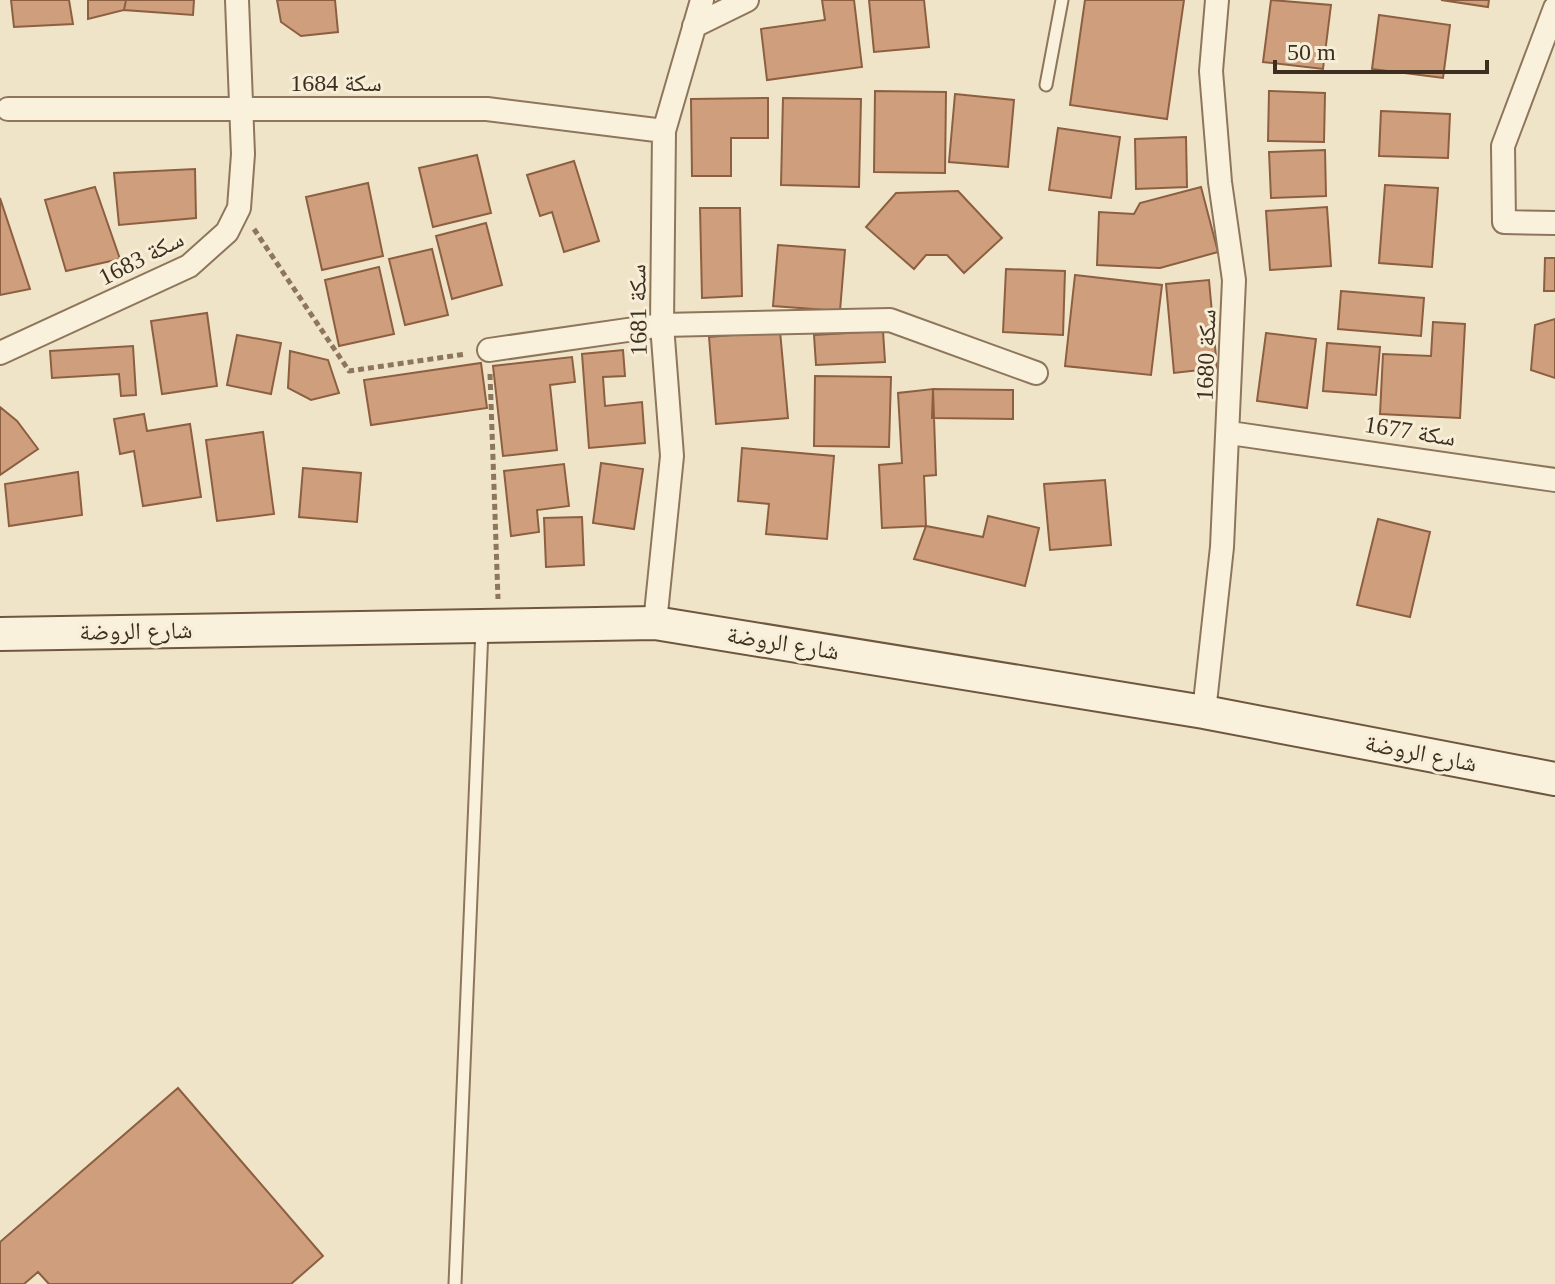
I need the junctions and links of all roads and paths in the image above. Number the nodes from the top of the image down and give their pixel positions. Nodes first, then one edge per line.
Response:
1 (237, 0) edge
2 (702, 0) edge
3 (747, 0) edge
4 (1062, 0) edge
5 (1217, 0) edge
6 (1555, 8) edge
7 (694, 26) junction
8 (1046, 85) dead end
9 (8, 109) dead end
10 (239, 109) junction
11 (664, 131) junction
12 (239, 208) junction
13 (1555, 223) edge
14 (662, 325) junction
15 (489, 350) junction
16 (0, 353) edge
17 (1036, 373) dead end
18 (1230, 433) junction
19 (1555, 480) edge
20 (655, 623) junction
21 (489, 624) junction
22 (1, 630) edge
23 (1204, 712) junction
24 (1555, 779) edge
25 (455, 1284) edge

1 - 10 street, سكة 1683
2 - 7 street, سكة 1681
3 - 7 street
4 - 8 lane
5 - 18 street, سكة 1680
6 - 13 street
7 - 11 street, سكة 1681
9 - 10 street, سكة 1684
10 - 11 street, سكة 1684
10 - 12 street, سكة 1683
11 - 14 street, سكة 1681
12 - 15 path
12 - 16 street, سكة 1683
14 - 15 street
14 - 17 street
14 - 20 street, سكة 1681
15 - 21 path
18 - 19 street, سكة 1677
18 - 23 street, سكة 1680
20 - 21 main road, شارع الروضة
20 - 23 main road, شارع الروضة
21 - 22 main road, شارع الروضة
21 - 25 lane
23 - 24 main road, شارع الروضة

